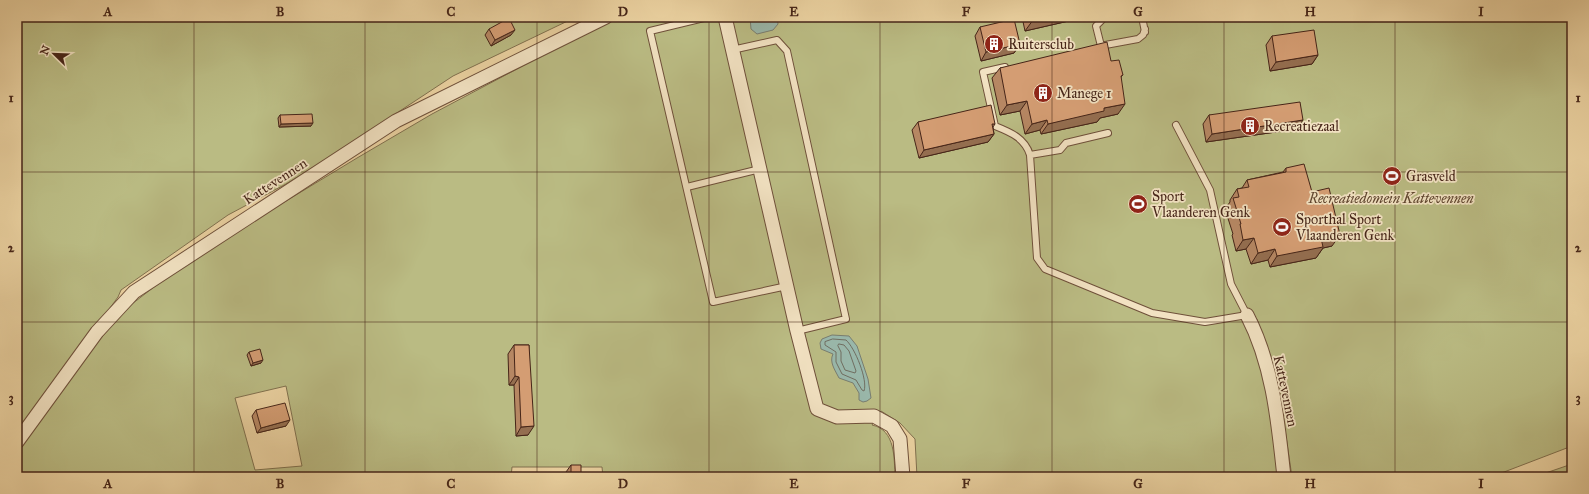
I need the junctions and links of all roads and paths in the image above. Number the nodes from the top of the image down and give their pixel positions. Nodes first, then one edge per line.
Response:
1 (606, 17) edge
2 (708, 17) edge
3 (725, 17) edge
4 (1105, 17) edge
5 (1142, 17) edge
6 (1101, 46) junction
7 (1094, 48) edge
8 (732, 50) junction
9 (1013, 66) edge
10 (1176, 125) dead end
11 (1108, 133) dead end
12 (1030, 155) junction
13 (760, 169) junction
14 (687, 187) junction
15 (786, 286) junction
16 (1247, 315) junction
17 (797, 331) junction
18 (17, 442) edge
19 (903, 477) edge
20 (1284, 477) edge

1 - 18 street, Kattevennen
2 - 14 lane
3 - 8 street
4 - 6 lane
5 - 6 lane
6 - 7 lane
8 - 13 street
8 - 17 lane
9 - 12 lane
10 - 16 lane
11 - 12 lane
12 - 16 lane
13 - 14 lane
13 - 15 street
14 - 15 lane
15 - 17 street
16 - 20 street, Kattevennen
17 - 19 street

